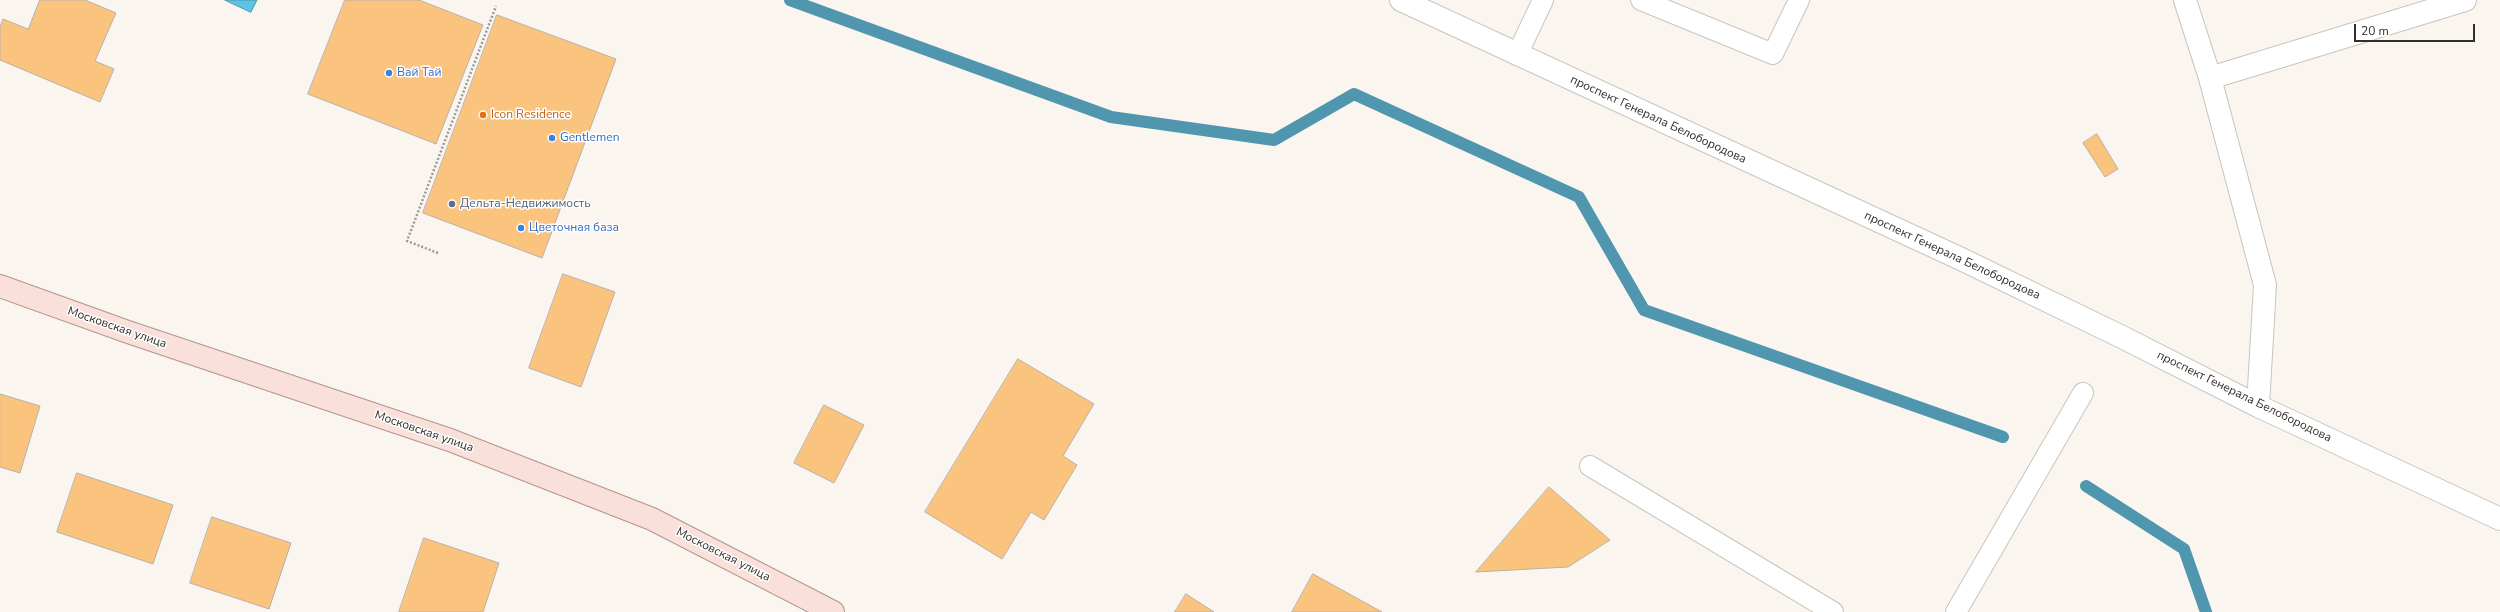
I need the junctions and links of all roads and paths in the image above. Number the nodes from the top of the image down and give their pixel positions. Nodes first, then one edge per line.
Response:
1 (1401, 0) edge
2 (1543, 0) edge
3 (1641, 0) edge
4 (1799, 0) edge
5 (2186, 0) edge
6 (2464, 0) edge
7 (496, 6) dead end
8 (1517, 55) junction
9 (2210, 78) junction
10 (438, 253) dead end
11 (0, 286) edge
12 (2083, 393) dead end
13 (2258, 406) junction
14 (1590, 466) dead end
15 (2500, 519) edge
16 (833, 612) edge
17 (1833, 612) edge
18 (1956, 612) edge

1 - 8 street, проспект Генерала Белобородова
2 - 8 lane
3 - 4 lane
5 - 9 street
6 - 9 street
7 - 10 path
8 - 13 street, проспект Генерала Белобородова
9 - 13 street
11 - 16 main road, Московская улица
12 - 18 lane
13 - 15 street, проспект Генерала Белобородова
14 - 17 lane

